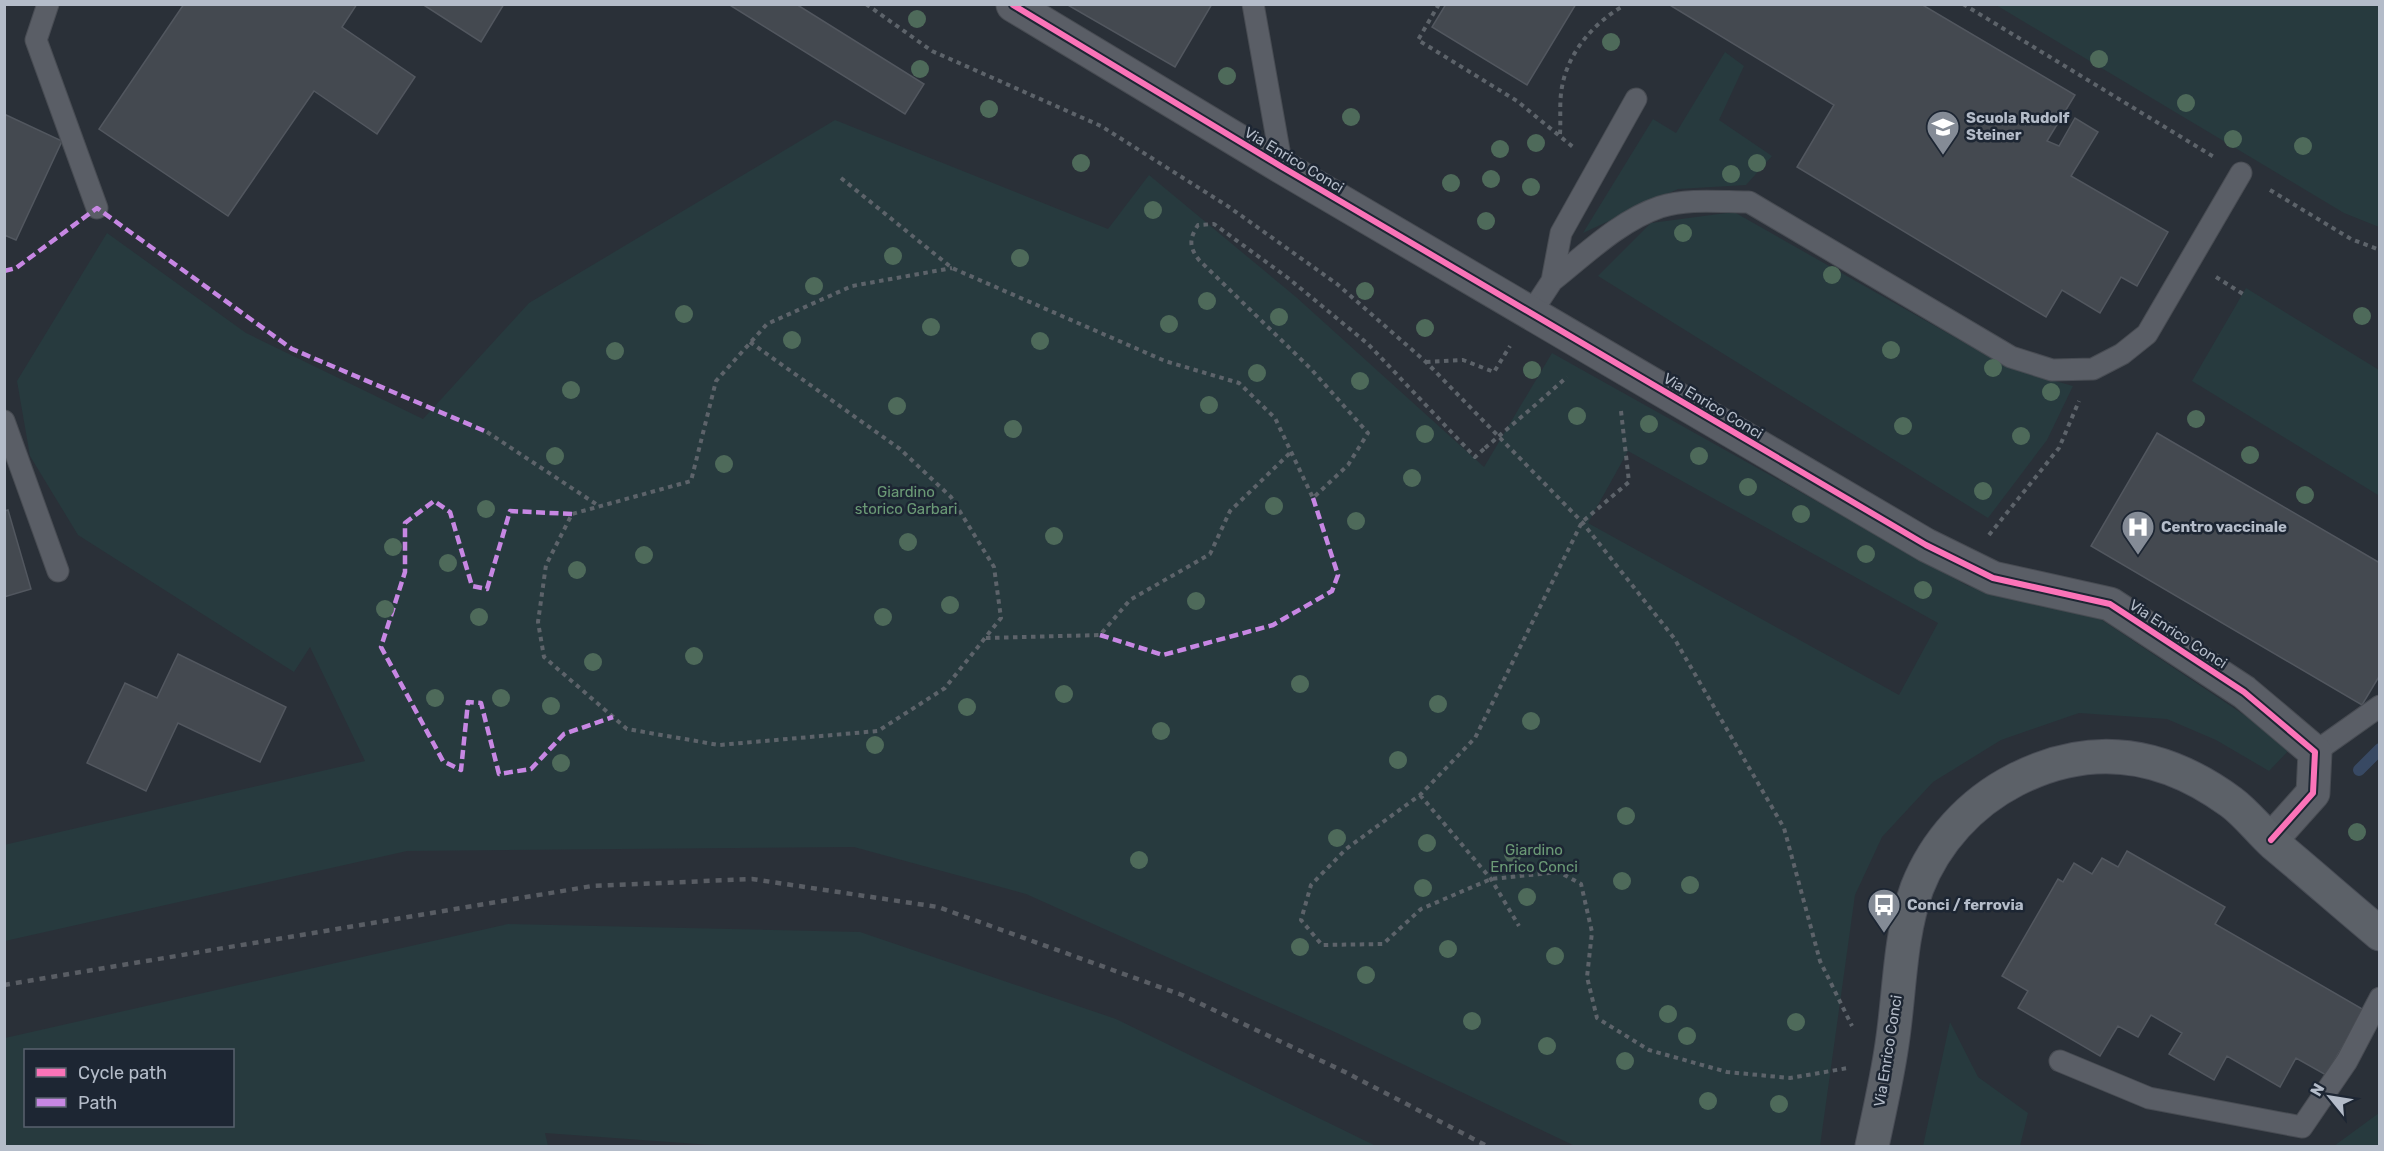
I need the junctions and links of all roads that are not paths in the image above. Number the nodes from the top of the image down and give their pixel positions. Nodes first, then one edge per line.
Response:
1 (48, 4) edge
2 (1253, 4) edge
3 (1013, 5) edge
4 (1636, 99) dead end
5 (1282, 167) junction
6 (2241, 173) road end
7 (97, 208) dead end
8 (1552, 281) junction
9 (1531, 313) junction
10 (4, 421) edge
11 (58, 571) dead end
12 (2379, 706) edge
13 (2315, 752) junction
14 (2271, 840) junction
15 (2379, 934) edge
16 (2379, 998) edge
17 (2060, 1061) dead end
18 (1872, 1146) edge

1 - 7 lane
2 - 5 lane, Via Enrico Conci
3 - 5 street, Via Enrico Conci
4 - 8 lane
5 - 9 street, Via Enrico Conci
6 - 8 lane
8 - 9 lane
9 - 13 street, Via Enrico Conci
10 - 11 lane
12 - 13 lane
13 - 14 street
14 - 15 main road, Via Enrico Conci
14 - 18 main road, Via Enrico Conci
16 - 17 lane

